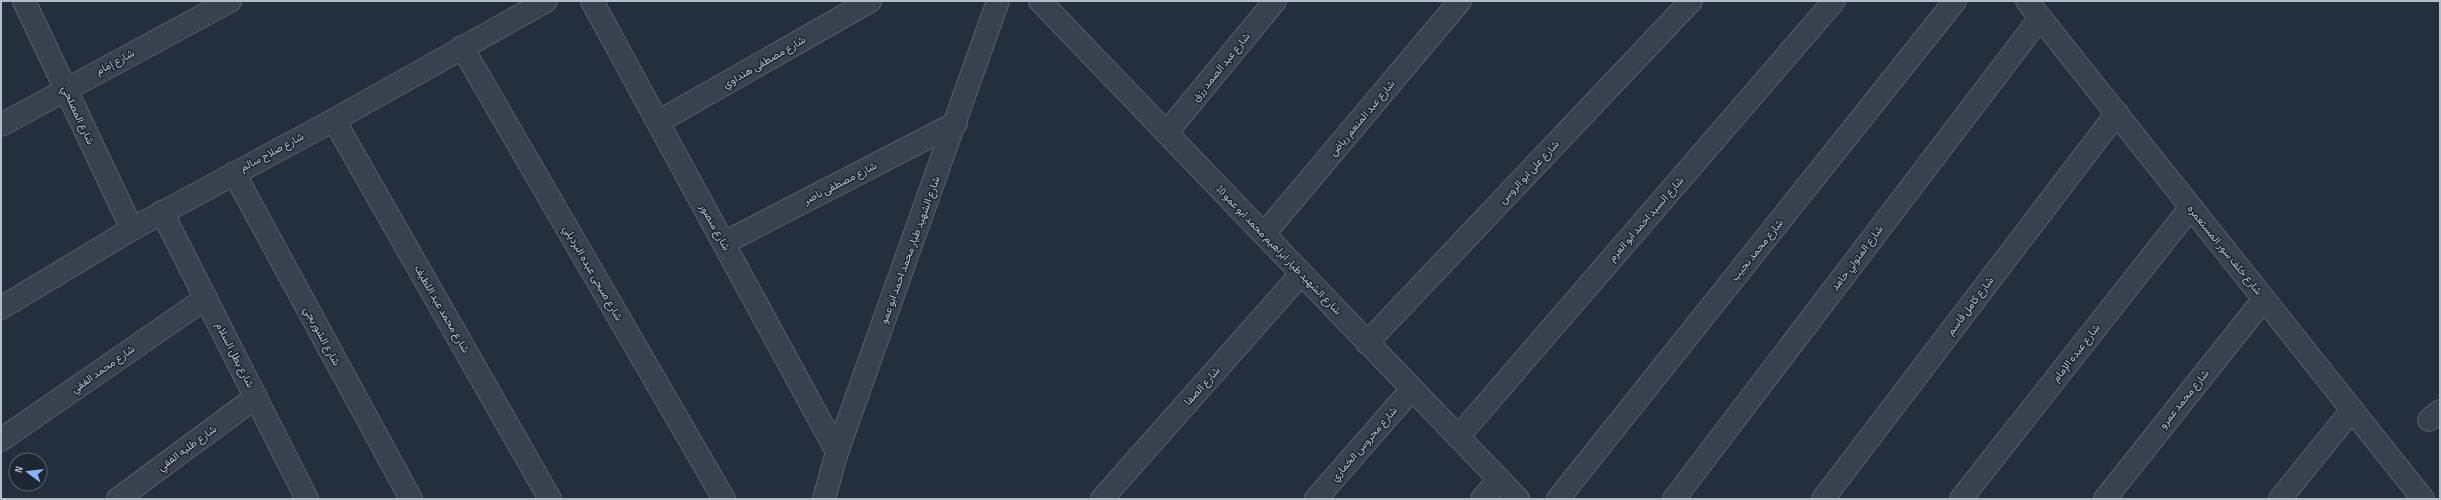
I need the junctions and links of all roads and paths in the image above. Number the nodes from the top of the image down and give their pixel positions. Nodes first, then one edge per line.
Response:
1 (24, 1) edge
2 (230, 1) edge
3 (546, 1) edge
4 (592, 1) edge
5 (870, 1) edge
6 (998, 1) edge
7 (1040, 1) edge
8 (1275, 1) edge
9 (1460, 1) edge
10 (1691, 1) edge
11 (1834, 1) edge
12 (1955, 1) edge
13 (2027, 1) edge
14 (2040, 18) junction
15 (462, 47) junction
16 (65, 89) junction
17 (2116, 113) junction
18 (334, 120) junction
19 (658, 122) junction
20 (956, 123) junction
21 (1, 125) edge
22 (1167, 132) junction
23 (234, 173) junction
24 (2191, 207) junction
25 (162, 212) junction
26 (132, 229) junction
27 (1264, 234) junction
28 (724, 243) junction
29 (1301, 274) junction
30 (206, 298) junction
31 (2264, 299) junction
32 (1, 308) edge
33 (1367, 343) junction
34 (1412, 389) junction
35 (256, 397) junction
36 (2352, 410) junction
37 (1458, 437) junction
38 (1, 440) edge
39 (837, 452) junction
40 (1498, 479) junction
41 (118, 499) edge
42 (307, 499) edge
43 (411, 499) edge
44 (550, 499) edge
45 (724, 499) edge
46 (824, 499) edge
47 (1102, 499) edge
48 (1316, 499) edge
49 (1482, 499) edge
50 (1518, 499) edge
51 (1558, 499) edge
52 (1674, 499) edge
53 (1823, 499) edge
54 (1961, 499) edge
55 (2105, 499) edge
56 (2280, 499) edge
57 (2423, 499) edge

1 - 16 street, شارع المصلحي
2 - 16 street, شارع إمام
3 - 15 street, شارع صلاح سالم
4 - 19 street, شارع منصور
5 - 19 street, شارع مصطفى هنداوي
6 - 20 street, شارع الشهيد طيار محمد احمد ابو عمو
7 - 22 street, شارع الشهيد طيار ابراهيم محمد ابو عمو 10
8 - 22 street, شارع عبد الصمد رزق
9 - 27 street, شارع عبد المنعم رياض
10 - 33 street, شارع على ابو الروس
11 - 37 street, شارع السيد احمد ابو العزم
12 - 51 street, شارع محمد نجيب
13 - 14 street, شارع خلف سور المستعمره
14 - 17 street, شارع خلف سور المستعمره
14 - 52 street, شارع المتولي حامد
15 - 18 street, شارع صلاح سالم
15 - 45 street, شارع صبحى عبده البرديلي
16 - 21 street, شارع إمام
16 - 26 street, شارع المصلحي
17 - 24 street, شارع خلف سور المستعمره
17 - 53 street, شارع كامل قاسم
18 - 23 street, شارع صلاح سالم
18 - 44 street, شارع محمد عبد اللطيف
19 - 28 street, شارع منصور
20 - 28 street, شارع مصطفى ناصر
20 - 39 street, شارع الشهيد طيار محمد احمد ابو عمو
22 - 27 street, شارع الشهيد طيار ابراهيم محمد ابو عمو 10
23 - 25 street, شارع صلاح سالم
23 - 43 street, شارع الشوربجي
24 - 31 street, شارع خلف سور المستعمره
24 - 54 street, شارع عبده الإمام
25 - 26 street, شارع صلاح سالم
25 - 30 street, شارع بطل السلام
26 - 32 street, شارع صلاح سالم
27 - 29 street, شارع الشهيد طيار ابراهيم محمد ابو عمو 10
28 - 39 street, شارع منصور
29 - 33 street, شارع الشهيد طيار ابراهيم محمد ابو عمو 10
29 - 47 street, شارع الصفا
30 - 35 street, شارع بطل السلام
30 - 38 street, شارع محمد الفقي
31 - 36 street, شارع خلف سور المستعمره
31 - 55 street, شارع محمد عمرو
33 - 34 street, شارع الشهيد طيار ابراهيم محمد ابو عمو 10
34 - 37 street, شارع الشهيد طيار ابراهيم محمد ابو عمو 10
34 - 48 street, شارع محروس الخماري
35 - 41 street, شارع طلبه الفقي
35 - 42 street, شارع بطل السلام
36 - 56 street
36 - 57 street, شارع خلف سور المستعمره
37 - 40 street, شارع الشهيد طيار ابراهيم محمد ابو عمو 10
39 - 46 street, شارع الشهيد طيار محمد احمد ابو عمو
40 - 49 street
40 - 50 street, شارع الشهيد طيار ابراهيم محمد ابو عمو 10

